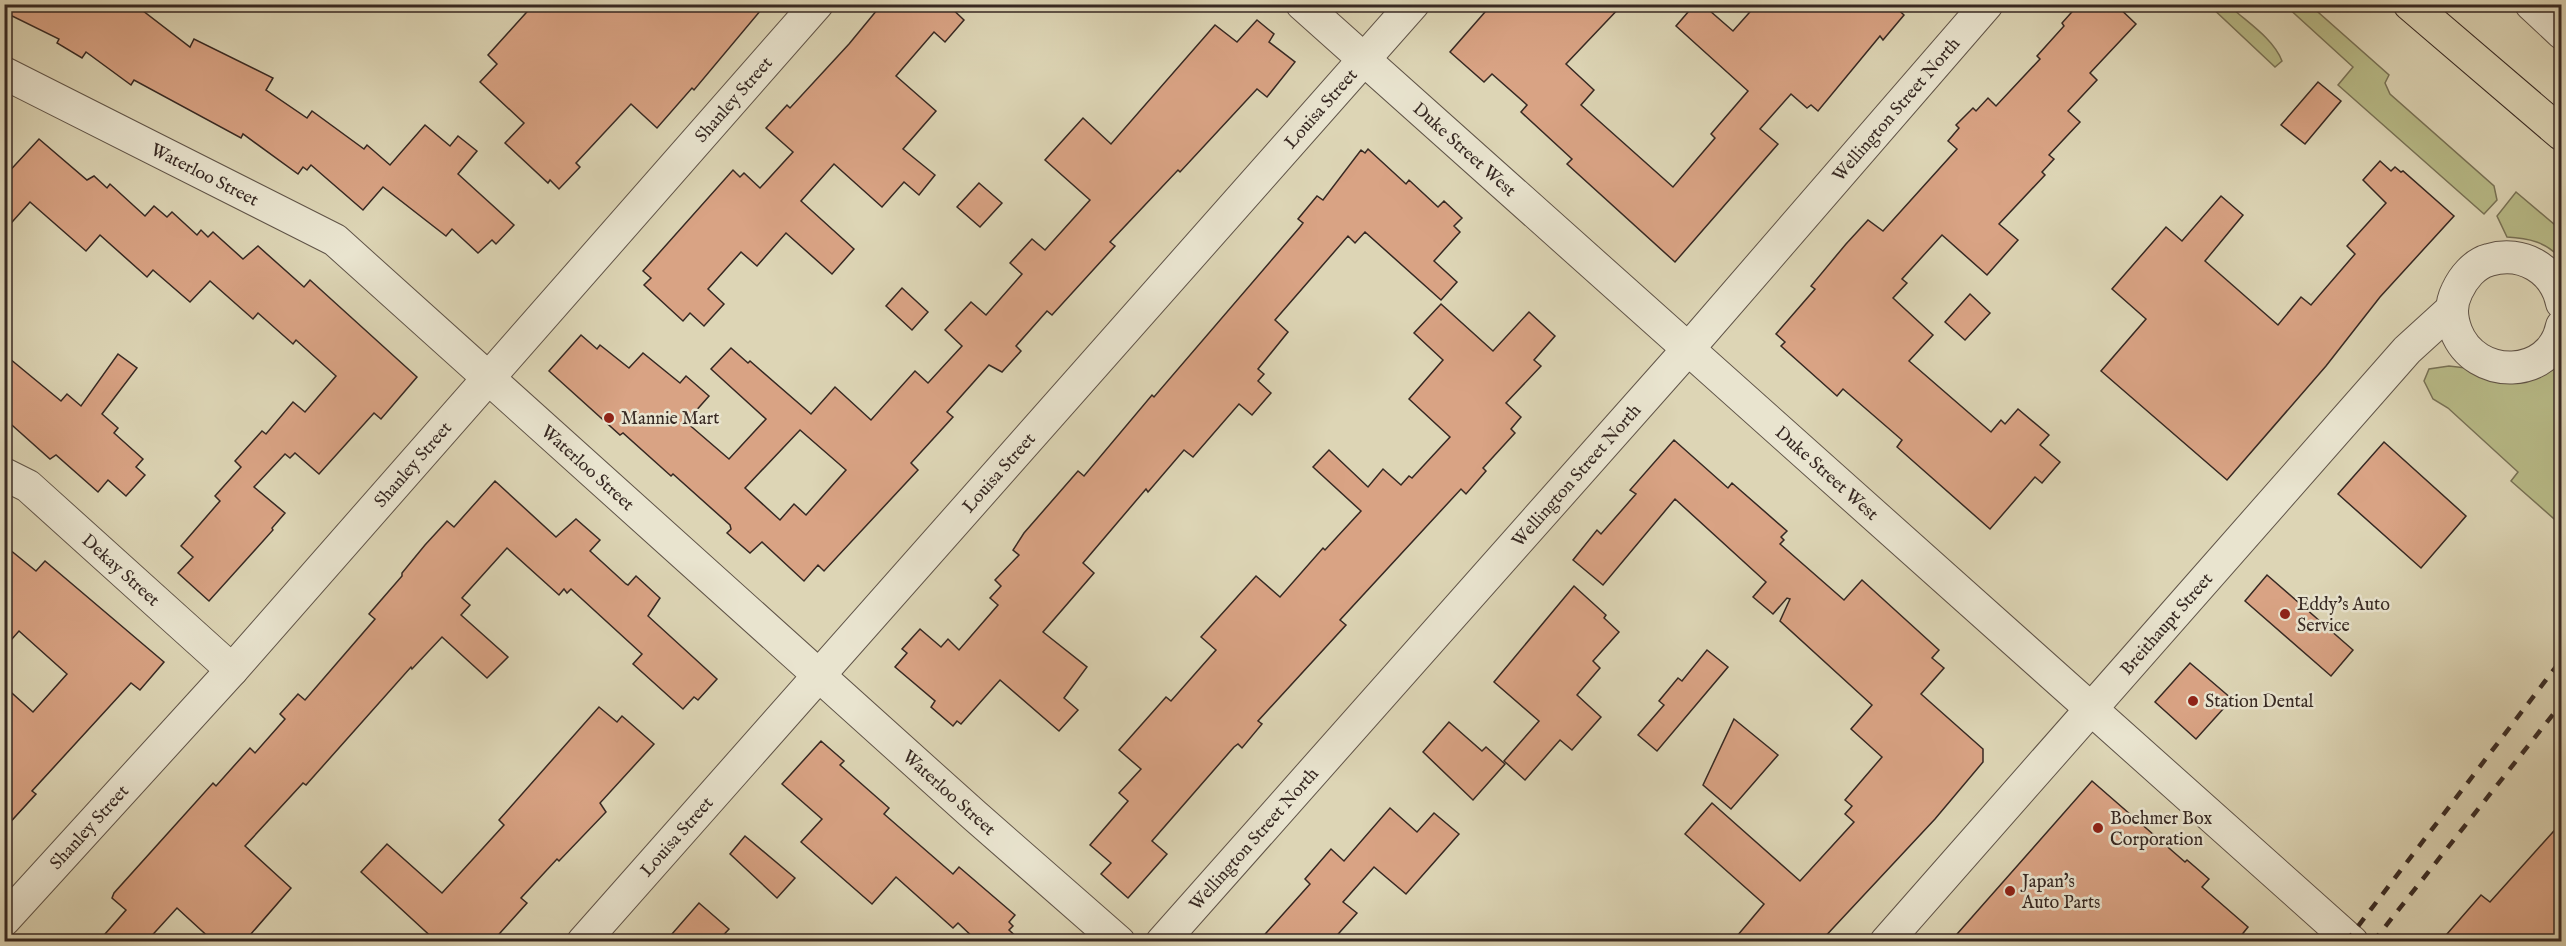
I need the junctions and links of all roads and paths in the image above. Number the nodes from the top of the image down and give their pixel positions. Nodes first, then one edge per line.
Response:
1 (817, 4) edge
2 (1302, 4) edge
3 (1413, 4) edge
4 (1987, 4) edge
5 (2410, 4) edge
6 (2531, 4) edge
7 (2562, 33) edge
8 (1364, 61) junction
9 (4, 74) edge
10 (2562, 134) edge
11 (2562, 303) edge
12 (2452, 309) junction
13 (2562, 326) edge
14 (1689, 348) junction
15 (488, 379) junction
16 (4, 474) edge
17 (232, 670) junction
18 (818, 674) junction
19 (2093, 708) junction
20 (4, 921) edge
21 (583, 942) edge
22 (1119, 942) edge
23 (1162, 942) edge
24 (1886, 942) edge
25 (2352, 942) edge

1 - 15 street, Shanley Street
2 - 8 street, Duke Street West
3 - 8 street, Louisa Street
4 - 14 street, Wellington Street North
5 - 10 main road
6 - 7 street
8 - 14 street, Duke Street West
8 - 18 street, Louisa Street
9 - 15 street, Waterloo Street
11 - 12 street, Breithaupt Street
12 - 13 street
12 - 19 street, Breithaupt Street
14 - 19 street, Duke Street West
14 - 23 street, Wellington Street North
15 - 17 street, Shanley Street
15 - 18 street, Waterloo Street
16 - 17 street, Dekay Street
17 - 20 street, Shanley Street
18 - 21 street, Louisa Street
18 - 22 street, Waterloo Street
19 - 24 street, Breithaupt Street
19 - 25 street, Duke Street West

